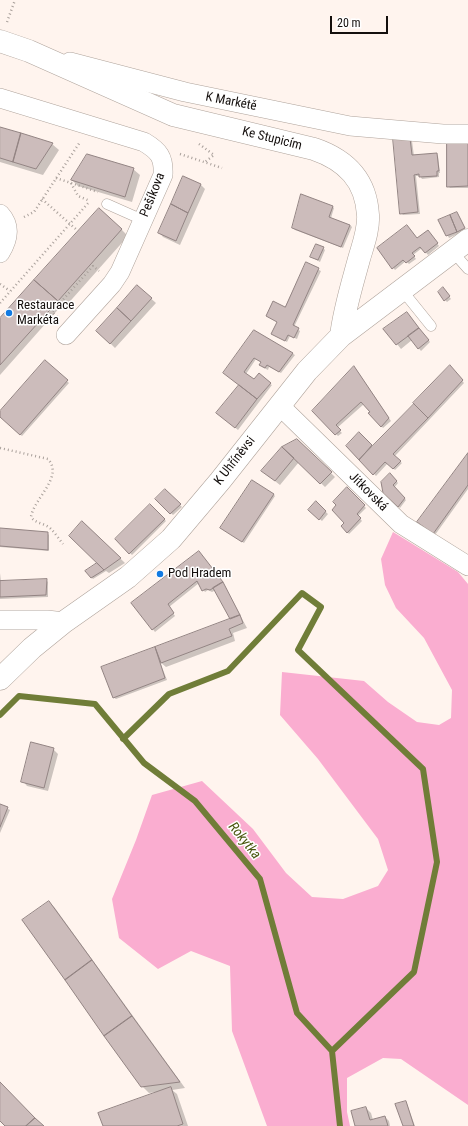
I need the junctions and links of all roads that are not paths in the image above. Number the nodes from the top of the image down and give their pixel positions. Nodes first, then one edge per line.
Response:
1 (3, 33) edge
2 (28, 51) junction
3 (0, 98) edge
4 (468, 134) edge
5 (107, 204) road end
6 (4, 220) edge
7 (143, 220) junction
8 (460, 246) edge
9 (0, 253) edge
10 (468, 269) edge
11 (402, 290) junction
12 (431, 326) dead end
13 (68, 332) road end
14 (341, 336) junction
15 (279, 405) junction
16 (468, 566) edge
17 (0, 620) edge
18 (64, 622) junction
19 (0, 679) edge

1 - 2 street, K Markétě
2 - 4 street, K Markétě
2 - 14 street, Ke Stupicím
3 - 7 street, Pešíkova
5 - 7 lane
6 - 9 street
7 - 13 street, Pešíkova
8 - 10 lane
8 - 11 street, K Uhříněvsi
11 - 12 lane
11 - 14 street, K Uhříněvsi
14 - 15 street, K Uhříněvsi
15 - 16 street, Jitkovská
15 - 18 street, K Uhříněvsi
17 - 18 street
18 - 19 street, K Uhříněvsi

